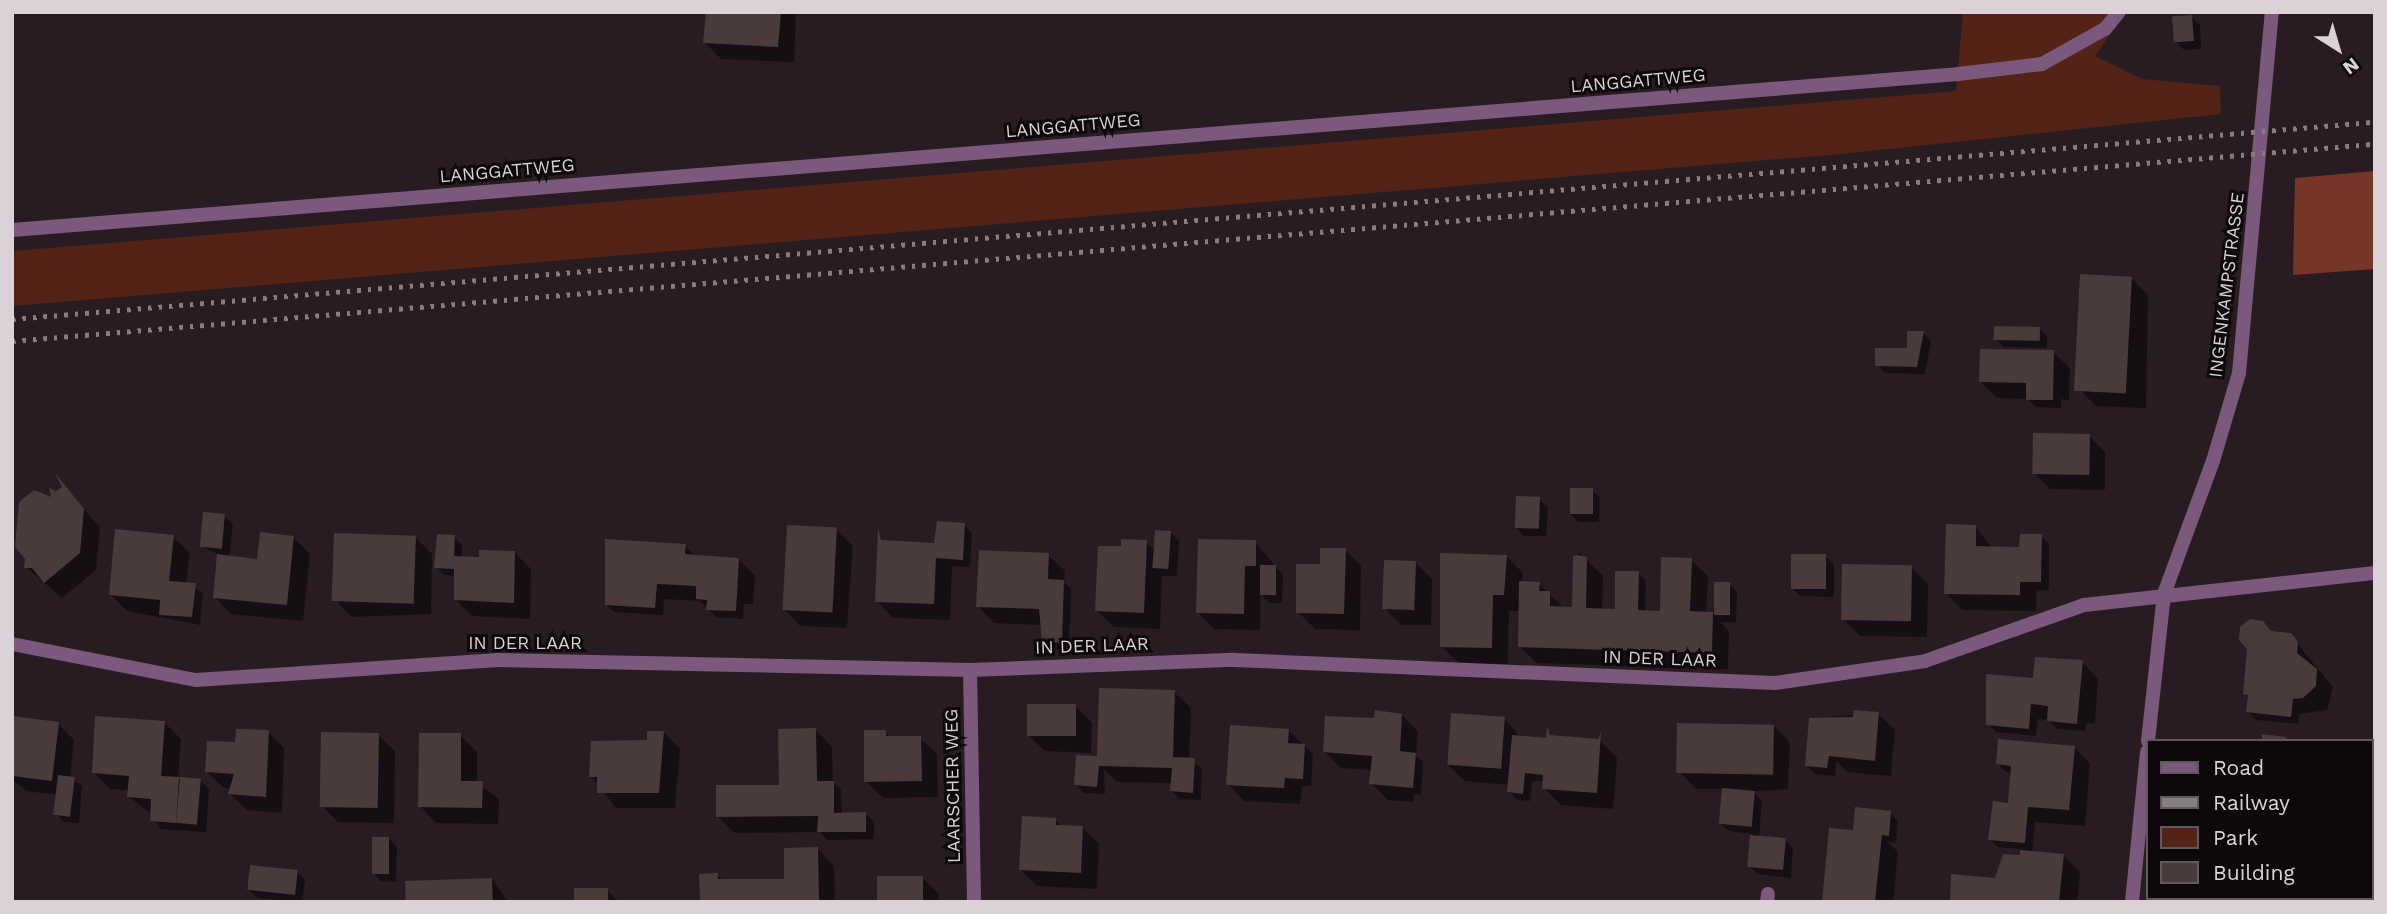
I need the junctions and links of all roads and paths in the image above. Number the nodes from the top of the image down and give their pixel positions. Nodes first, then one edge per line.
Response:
1 (2119, 12) edge
2 (2272, 12) edge
3 (12, 230) edge
4 (2375, 573) edge
5 (2164, 594) junction
6 (12, 644) edge
7 (970, 670) junction
8 (2148, 739) edge
9 (2146, 762) edge
10 (974, 902) edge
11 (2132, 902) edge

1 - 3 street, LANGGATTWEG
2 - 5 street, INGENKAMPSTRASSE
4 - 5 street
5 - 7 street, IN DER LAAR
5 - 8 street, INGENKAMPSTRASSE
6 - 7 street, IN DER LAAR
7 - 10 street, LAARSCHER WEG
9 - 11 street

